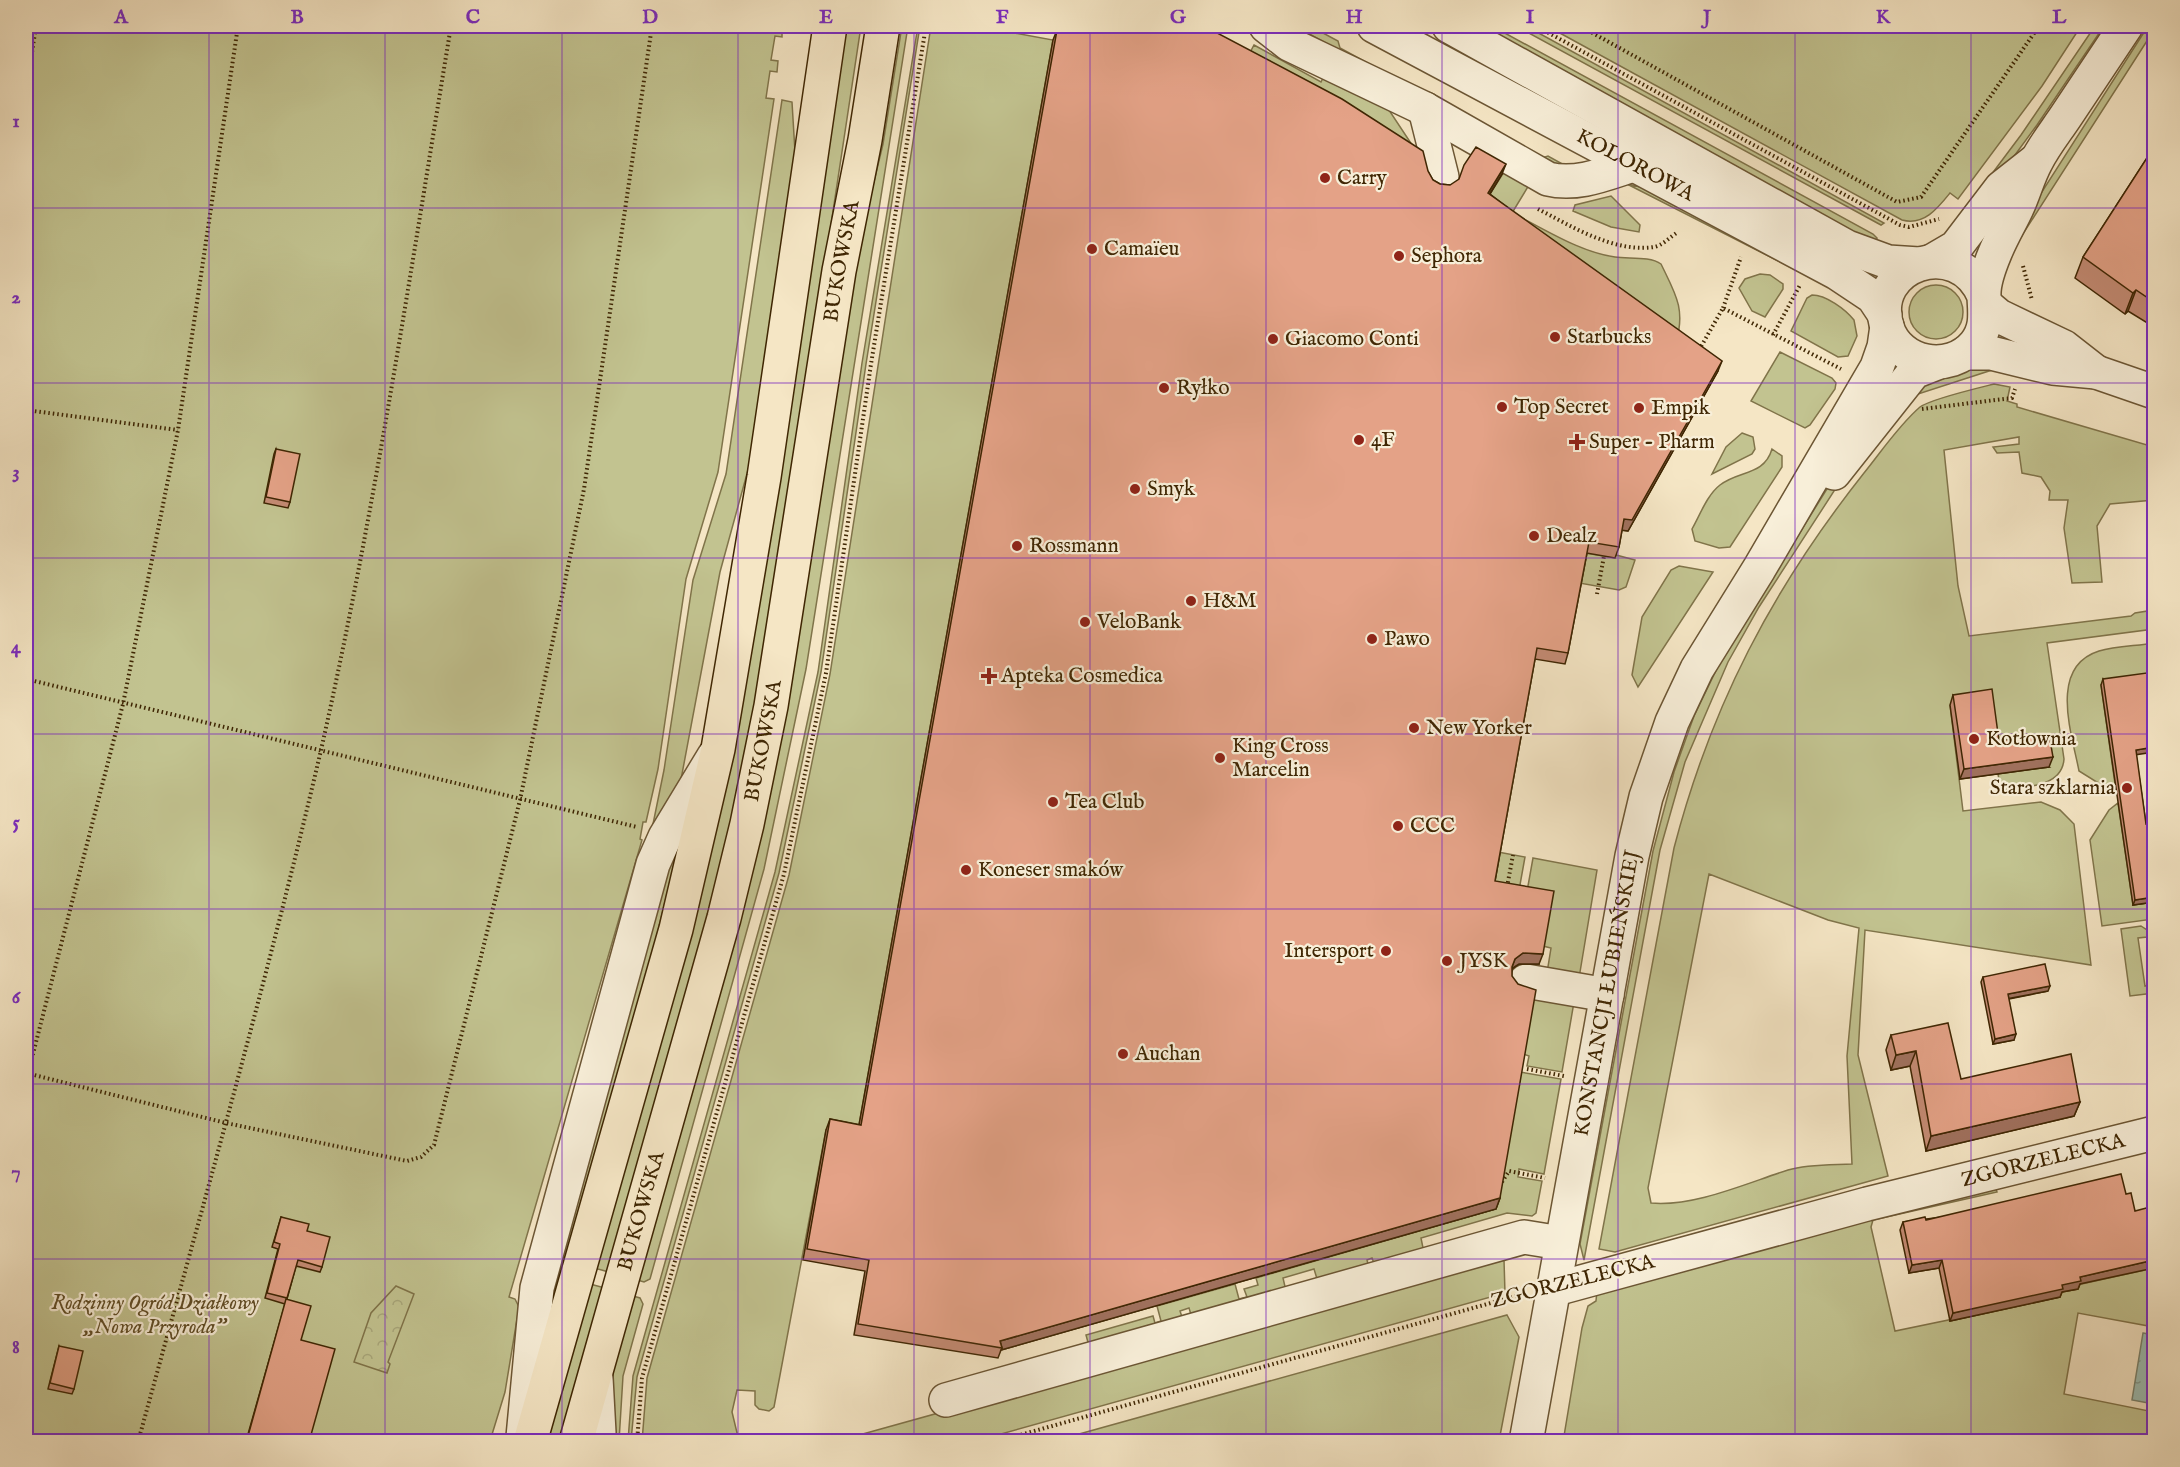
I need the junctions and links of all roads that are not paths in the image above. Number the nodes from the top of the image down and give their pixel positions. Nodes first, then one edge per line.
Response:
1 (830, 26) edge
2 (883, 26) edge
3 (1266, 26) edge
4 (1366, 26) edge
5 (1374, 26) edge
6 (1449, 26) edge
7 (2126, 26) edge
8 (1524, 106) junction
9 (1425, 109) junction
10 (1480, 140) junction
11 (2036, 161) junction
12 (1633, 165) junction
13 (1926, 262) junction
14 (1985, 301) junction
15 (1886, 320) junction
16 (1951, 358) junction
17 (2096, 372) junction
18 (2154, 392) edge
19 (1759, 569) junction
20 (718, 749) junction
21 (1526, 981) dead end
22 (1607, 995) junction
23 (2154, 1133) edge
24 (1561, 1243) junction
25 (1552, 1290) junction
26 (596, 1372) junction
27 (946, 1400) dead end
28 (522, 1442) edge
29 (530, 1442) edge
30 (576, 1442) edge
31 (597, 1442) edge
32 (1526, 1442) edge

1 - 20 main road, BUKOWSKA
2 - 26 main road, BUKOWSKA
3 - 9 street
4 - 8 street
5 - 8 street, KOLOROWA
6 - 13 street, KOLOROWA
7 - 11 street
8 - 12 street, KOLOROWA
9 - 10 street
9 - 10 street
10 - 12 street
11 - 13 street
11 - 14 street
12 - 15 street, KOLOROWA
13 - 14 street
13 - 15 street
14 - 16 street
14 - 17 street
15 - 16 street
15 - 19 street, KONSTANCJI ŁUBIEŃSKIEJ
16 - 17 street
16 - 19 street, KONSTANCJI ŁUBIEŃSKIEJ
17 - 18 street
19 - 22 street, KONSTANCJI ŁUBIEŃSKIEJ
20 - 28 street
20 - 29 main road, BUKOWSKA
21 - 22 street
22 - 24 street, KONSTANCJI ŁUBIEŃSKIEJ
23 - 25 street, ZGORZELECKA
24 - 25 street, KONSTANCJI ŁUBIEŃSKIEJ
24 - 27 street
25 - 32 street, KONSTANCJI ŁUBIEŃSKIEJ
26 - 30 main road, BUKOWSKA
26 - 31 street

